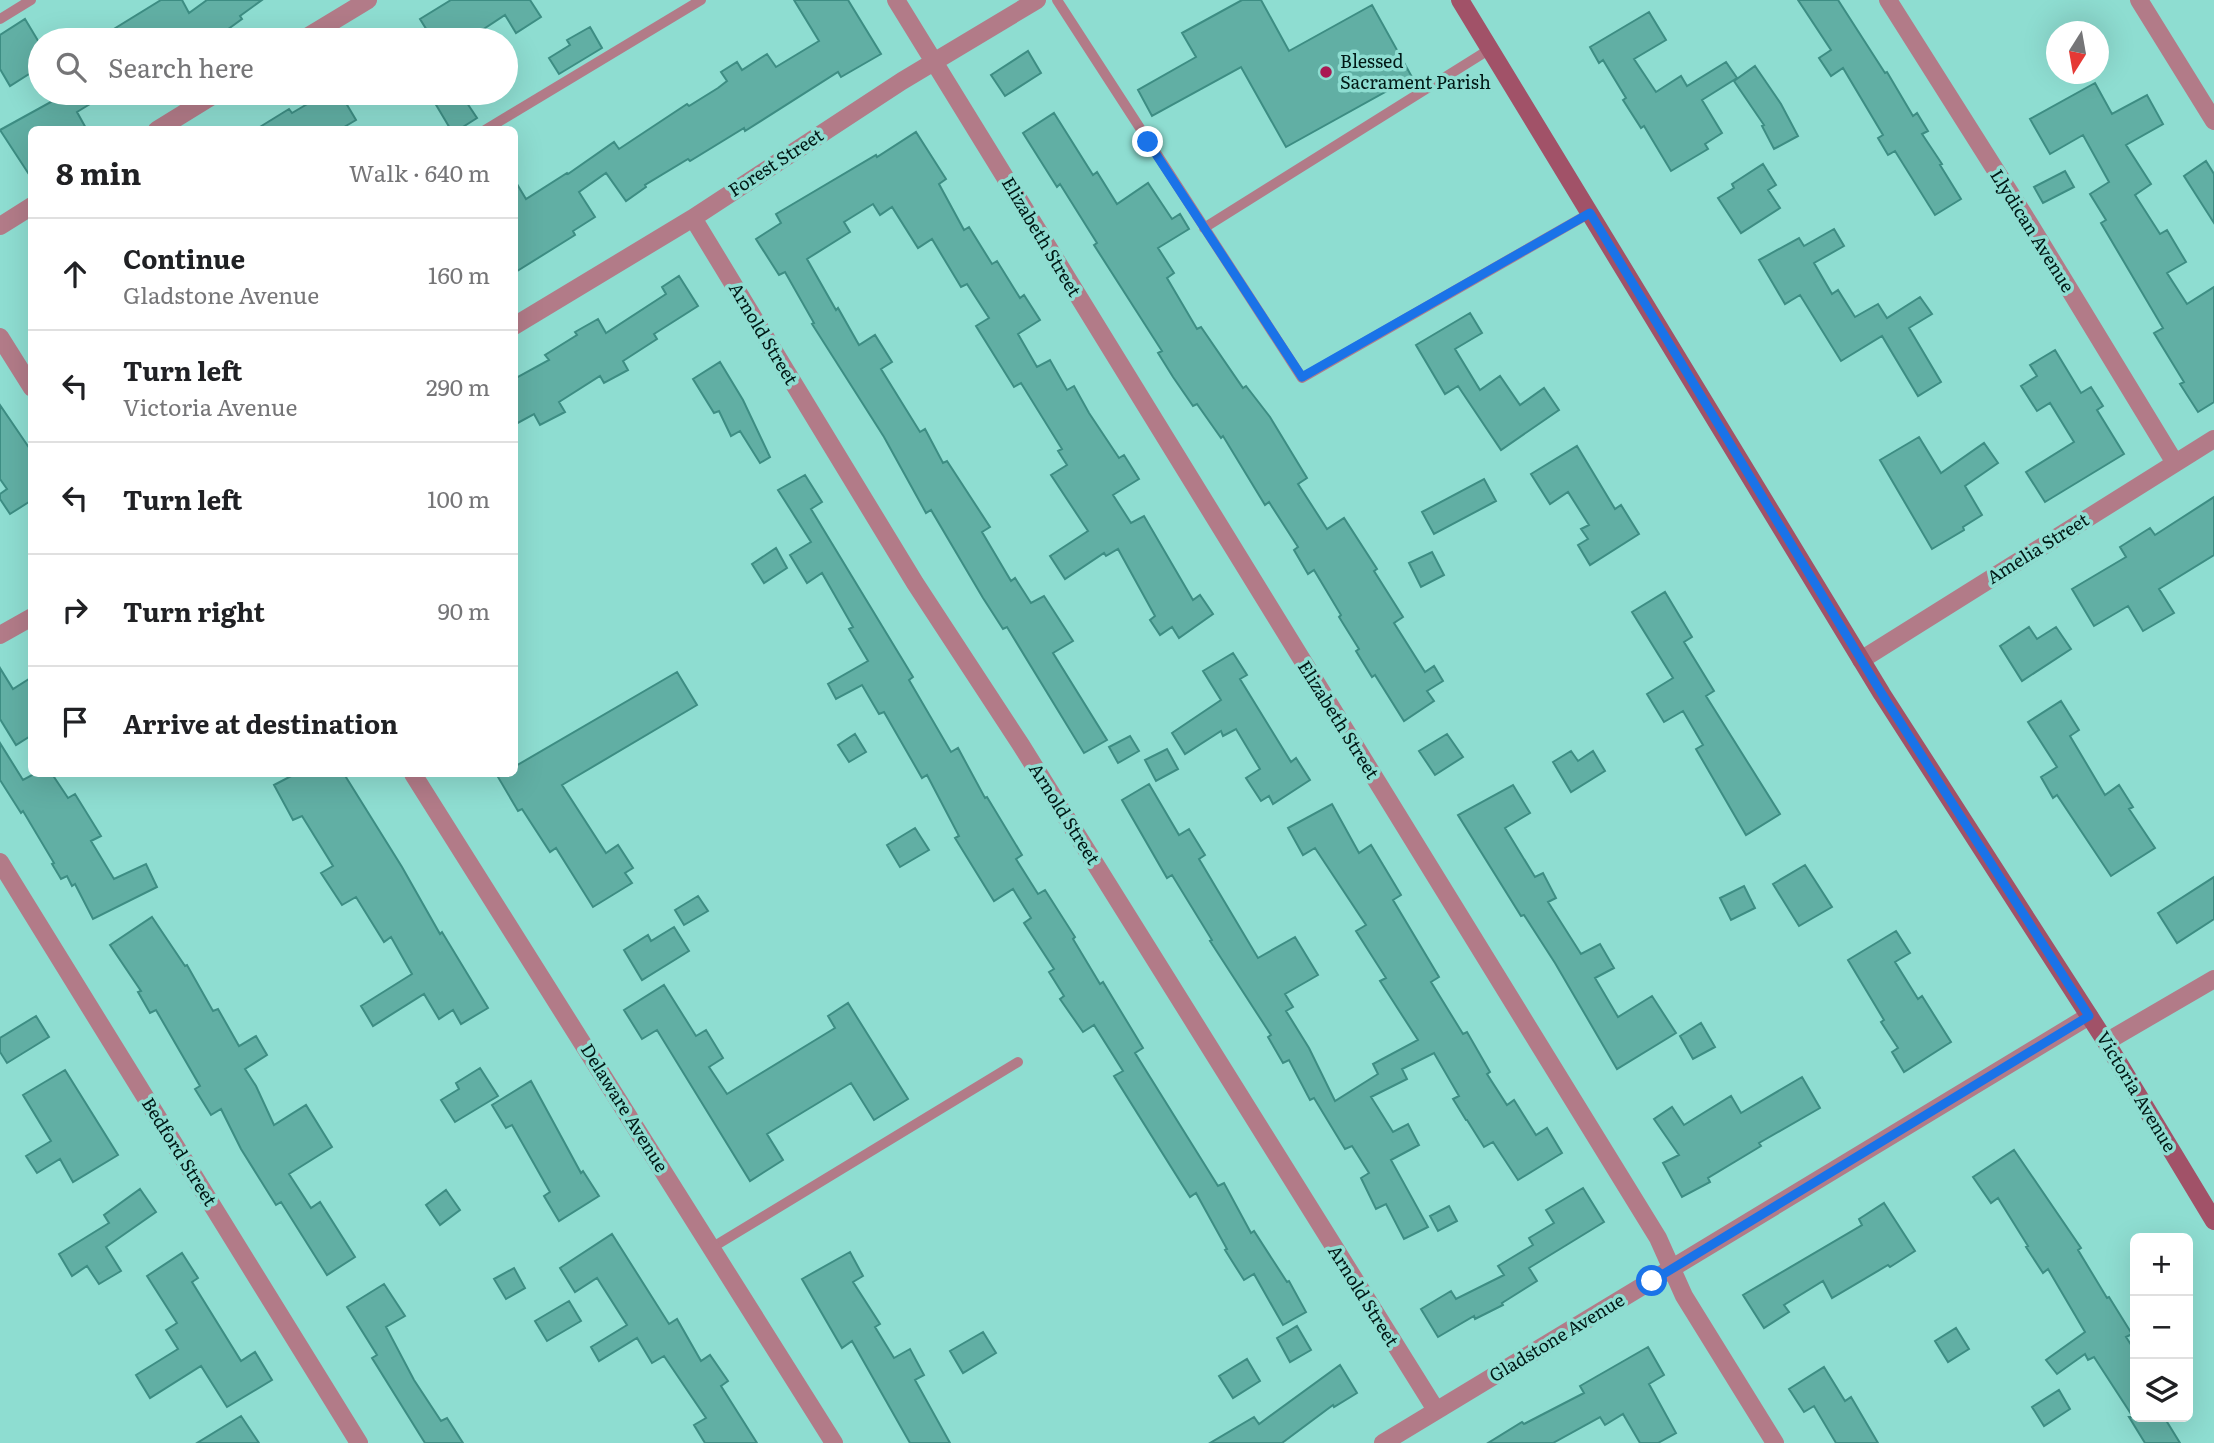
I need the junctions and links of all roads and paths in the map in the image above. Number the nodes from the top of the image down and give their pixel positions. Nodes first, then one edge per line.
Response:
1 (31, 0) edge
2 (368, 0) edge
3 (701, 0) edge
4 (896, 0) edge
5 (1037, 0) edge
6 (1056, 0) edge
7 (1460, 0) edge
8 (1888, 0) edge
9 (2139, 0) edge
10 (0, 19) edge
11 (322, 28) edge
12 (1490, 49) junction
13 (933, 62) junction
14 (198, 105) edge
15 (2214, 121) edge
16 (163, 126) edge
17 (492, 126) edge
18 (28, 208) edge
19 (1590, 213) junction
20 (693, 218) junction
21 (0, 226) edge
22 (1204, 228) junction
23 (518, 324) edge
24 (0, 337) edge
25 (28, 382) edge
26 (2214, 439) edge
27 (2175, 463) junction
28 (28, 619) edge
29 (0, 635) edge
30 (1861, 660) junction
31 (415, 777) edge
32 (0, 862) edge
33 (2214, 978) edge
34 (2089, 1016) junction
35 (2106, 1042) junction
36 (1018, 1062) dead end
37 (2214, 1221) edge
38 (713, 1247) junction
39 (1672, 1270) junction
40 (1436, 1410) junction
41 (359, 1443) edge
42 (834, 1443) edge
43 (1383, 1443) edge
44 (1775, 1443) edge

1 - 10 lane
2 - 11 street
3 - 17 lane
4 - 13 street, Elizabeth Street
5 - 13 street, Forest Street
6 - 22 lane
7 - 12 street, Victoria Avenue
8 - 27 street, Llydican Avenue
9 - 15 street
12 - 19 street, Victoria Avenue
12 - 22 lane
13 - 20 street, Forest Street
13 - 39 street, Elizabeth Street
14 - 16 street
18 - 21 street
19 - 22 lane
19 - 30 street, Victoria Avenue
20 - 23 street, Forest Street
20 - 40 street, Arnold Street
24 - 25 street
26 - 27 street, Amelia Street
27 - 30 street, Amelia Street
28 - 29 street
30 - 34 street, Victoria Avenue
31 - 38 street, Delaware Avenue
32 - 41 street, Bedford Street
33 - 35 street
34 - 35 street, Victoria Avenue
34 - 39 street, Gladstone Avenue
35 - 37 street, Victoria Avenue
36 - 38 lane
38 - 42 street, Delaware Avenue
39 - 40 street, Gladstone Avenue
39 - 44 street, Elizabeth Street
40 - 43 street, Gladstone Avenue

